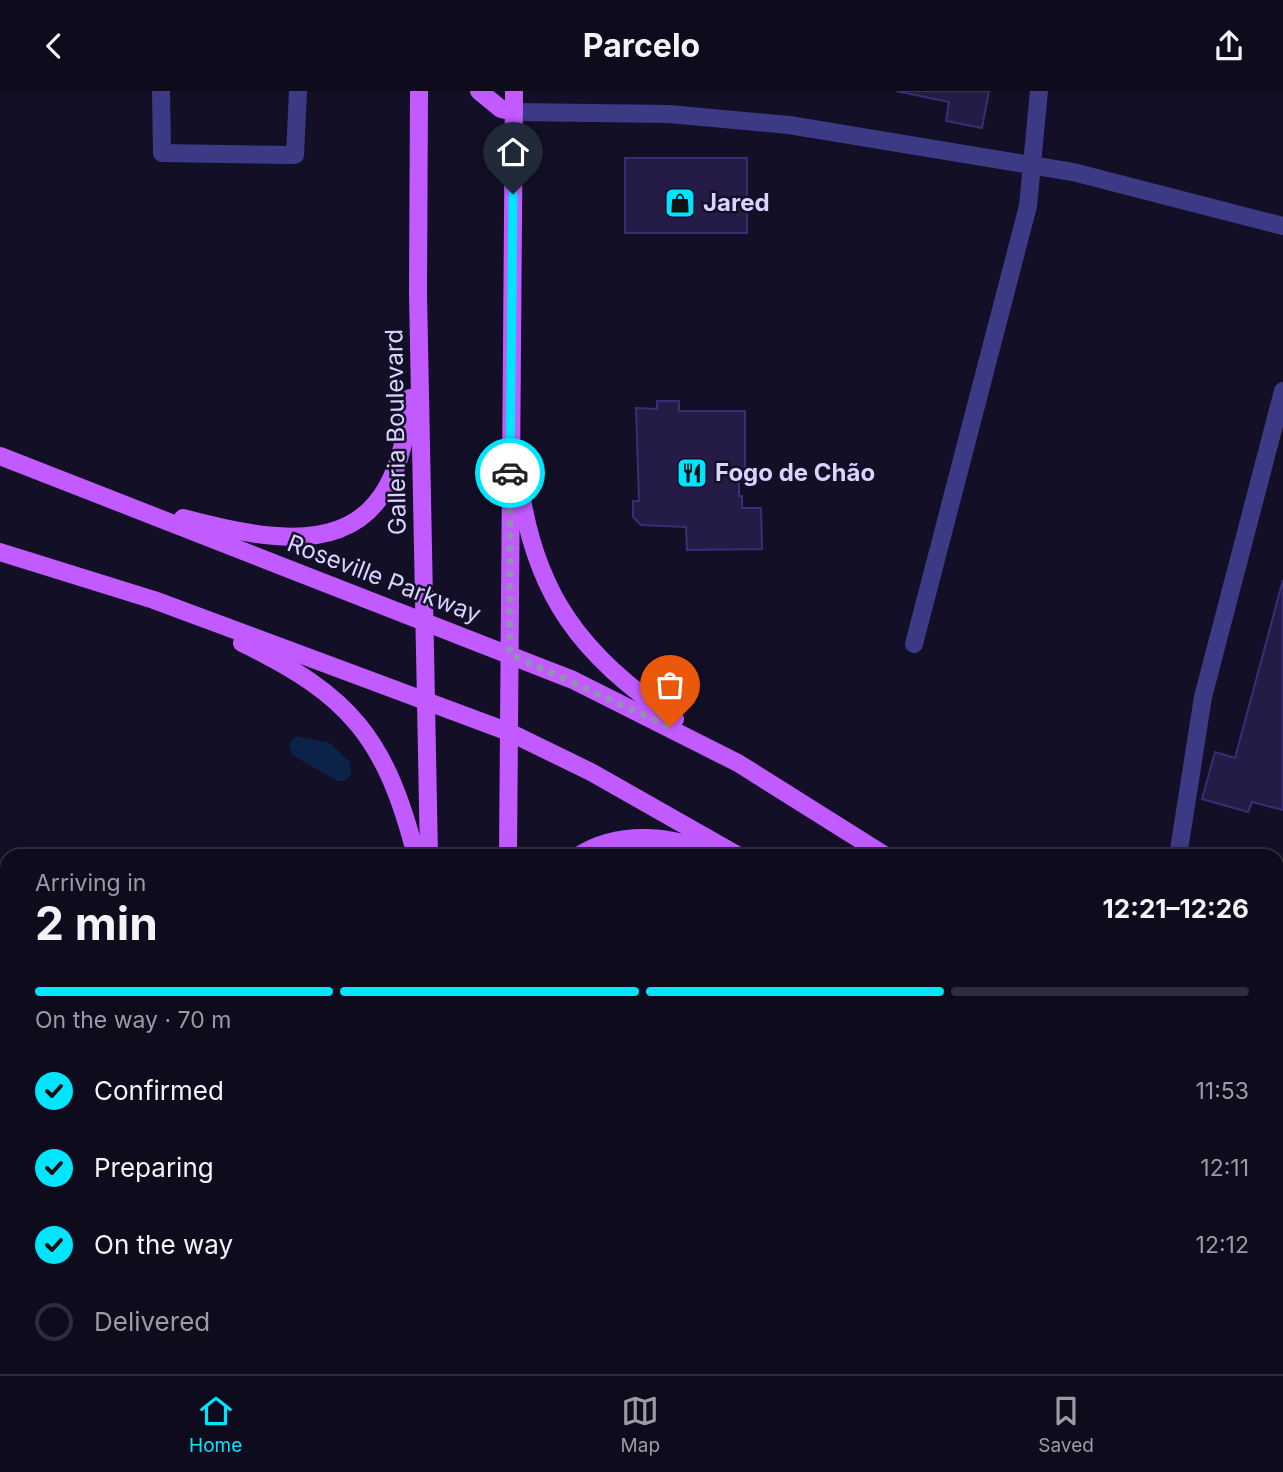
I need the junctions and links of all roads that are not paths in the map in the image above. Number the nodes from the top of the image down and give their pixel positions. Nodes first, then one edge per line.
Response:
1 (161, 91) edge
2 (298, 91) edge
3 (419, 91) edge
4 (479, 91) edge
5 (514, 91) edge
6 (1039, 91) edge
7 (514, 112) junction
8 (1031, 166) junction
9 (1283, 226) edge
10 (418, 293) junction
11 (1283, 391) edge
12 (510, 410) junction
13 (0, 456) edge
14 (83, 489) junction
15 (0, 552) edge
16 (154, 600) junction
17 (425, 619) junction
18 (914, 644) dead end
19 (510, 654) junction
20 (426, 699) junction
21 (509, 732) junction
22 (738, 763) junction
23 (414, 849) edge
24 (429, 849) edge
25 (508, 849) edge
26 (590, 849) edge
27 (701, 849) edge
28 (727, 849) edge
29 (875, 849) edge
30 (1179, 849) edge

1 - 2 lane
3 - 10 main road, Galleria Boulevard
4 - 7 main road
5 - 7 main road
6 - 8 lane
7 - 8 lane
7 - 12 main road
8 - 9 lane
8 - 18 lane
10 - 14 main road
10 - 17 main road, Galleria Boulevard
11 - 30 lane
12 - 19 main road
12 - 22 main road
13 - 14 main road, Roseville Parkway
14 - 17 main road, Roseville Parkway
15 - 16 main road
16 - 20 main road
16 - 23 main road
17 - 19 main road, Roseville Parkway
17 - 20 main road, Galleria Boulevard
19 - 21 main road
19 - 22 main road, Roseville Parkway
20 - 21 main road
20 - 24 main road, Galleria Boulevard
21 - 25 main road
21 - 28 main road
22 - 29 main road, Roseville Parkway
26 - 27 main road

